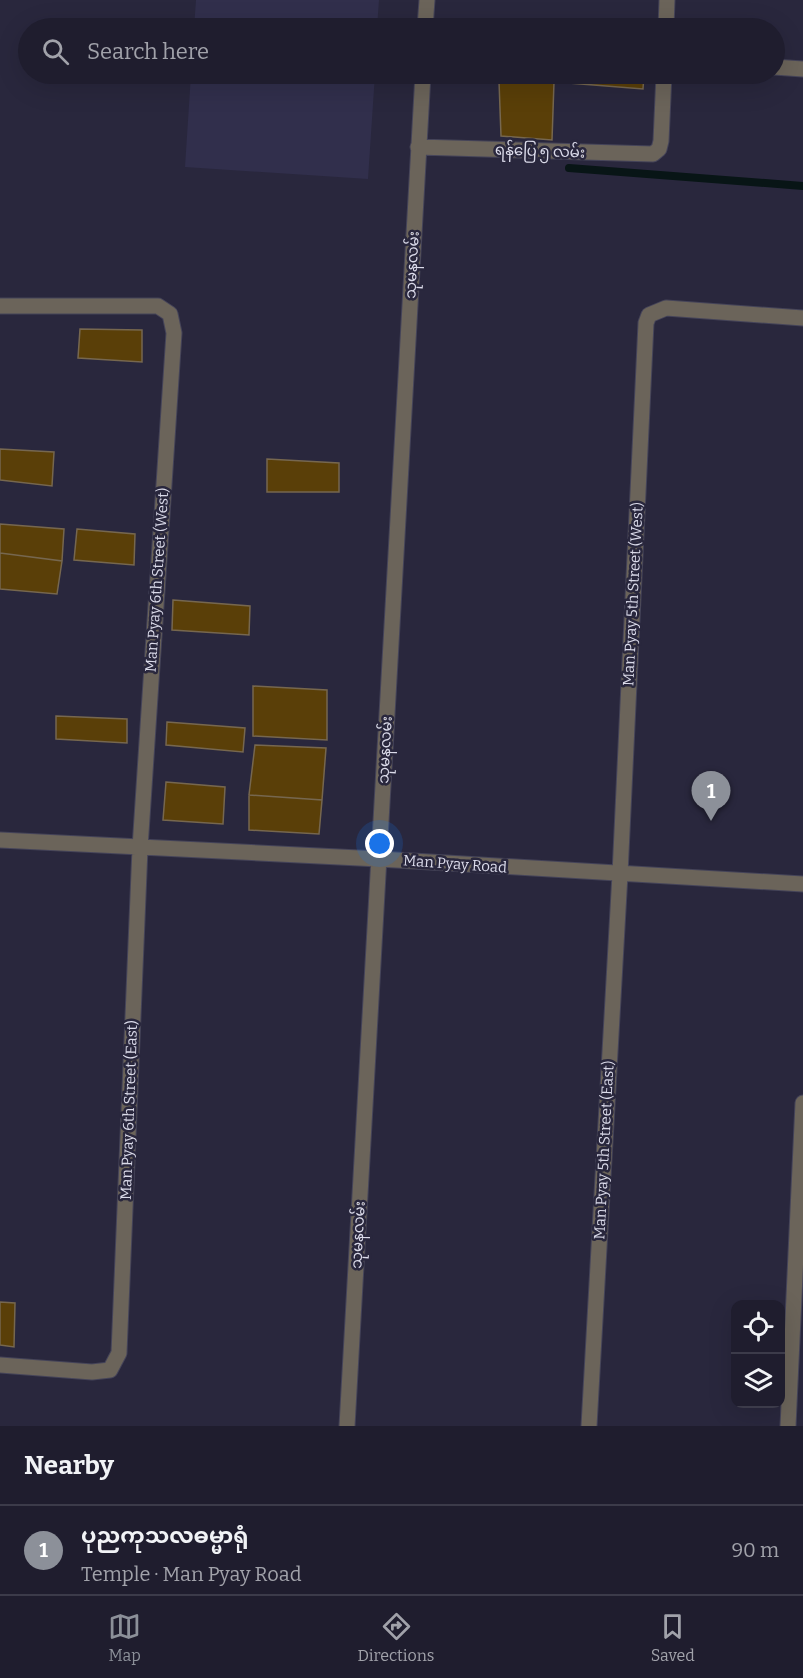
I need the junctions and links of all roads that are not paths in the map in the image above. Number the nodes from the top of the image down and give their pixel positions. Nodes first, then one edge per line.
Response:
1 (427, 0) edge
2 (668, 0) edge
3 (426, 18) edge
4 (667, 18) edge
5 (785, 68) edge
6 (803, 69) edge
7 (422, 84) edge
8 (664, 84) edge
9 (418, 147) junction
10 (0, 306) edge
11 (803, 318) edge
12 (0, 840) edge
13 (140, 848) junction
14 (379, 859) junction
15 (620, 874) junction
16 (803, 885) edge
17 (803, 1103) edge
18 (0, 1365) edge
19 (347, 1426) edge
20 (589, 1426) edge
21 (788, 1426) edge

1 - 3 street
2 - 4 street
5 - 6 street
7 - 9 street, သုမနလမ်း
8 - 9 street, ရန်ပြေ ၅ လမ်း
9 - 14 street, သုမနလမ်း
10 - 13 street, Man Pyay 6th Street (West)
11 - 15 street, Man Pyay 5th Street (West)
12 - 13 street, Man Pyay Road
13 - 14 street, Man Pyay Road
13 - 18 street, Man Pyay 6th Street (East)
14 - 15 street, Man Pyay Road
14 - 19 street, သုမနလမ်း
15 - 16 street, Man Pyay Road
15 - 20 street, Man Pyay 5th Street (East)
17 - 21 street

